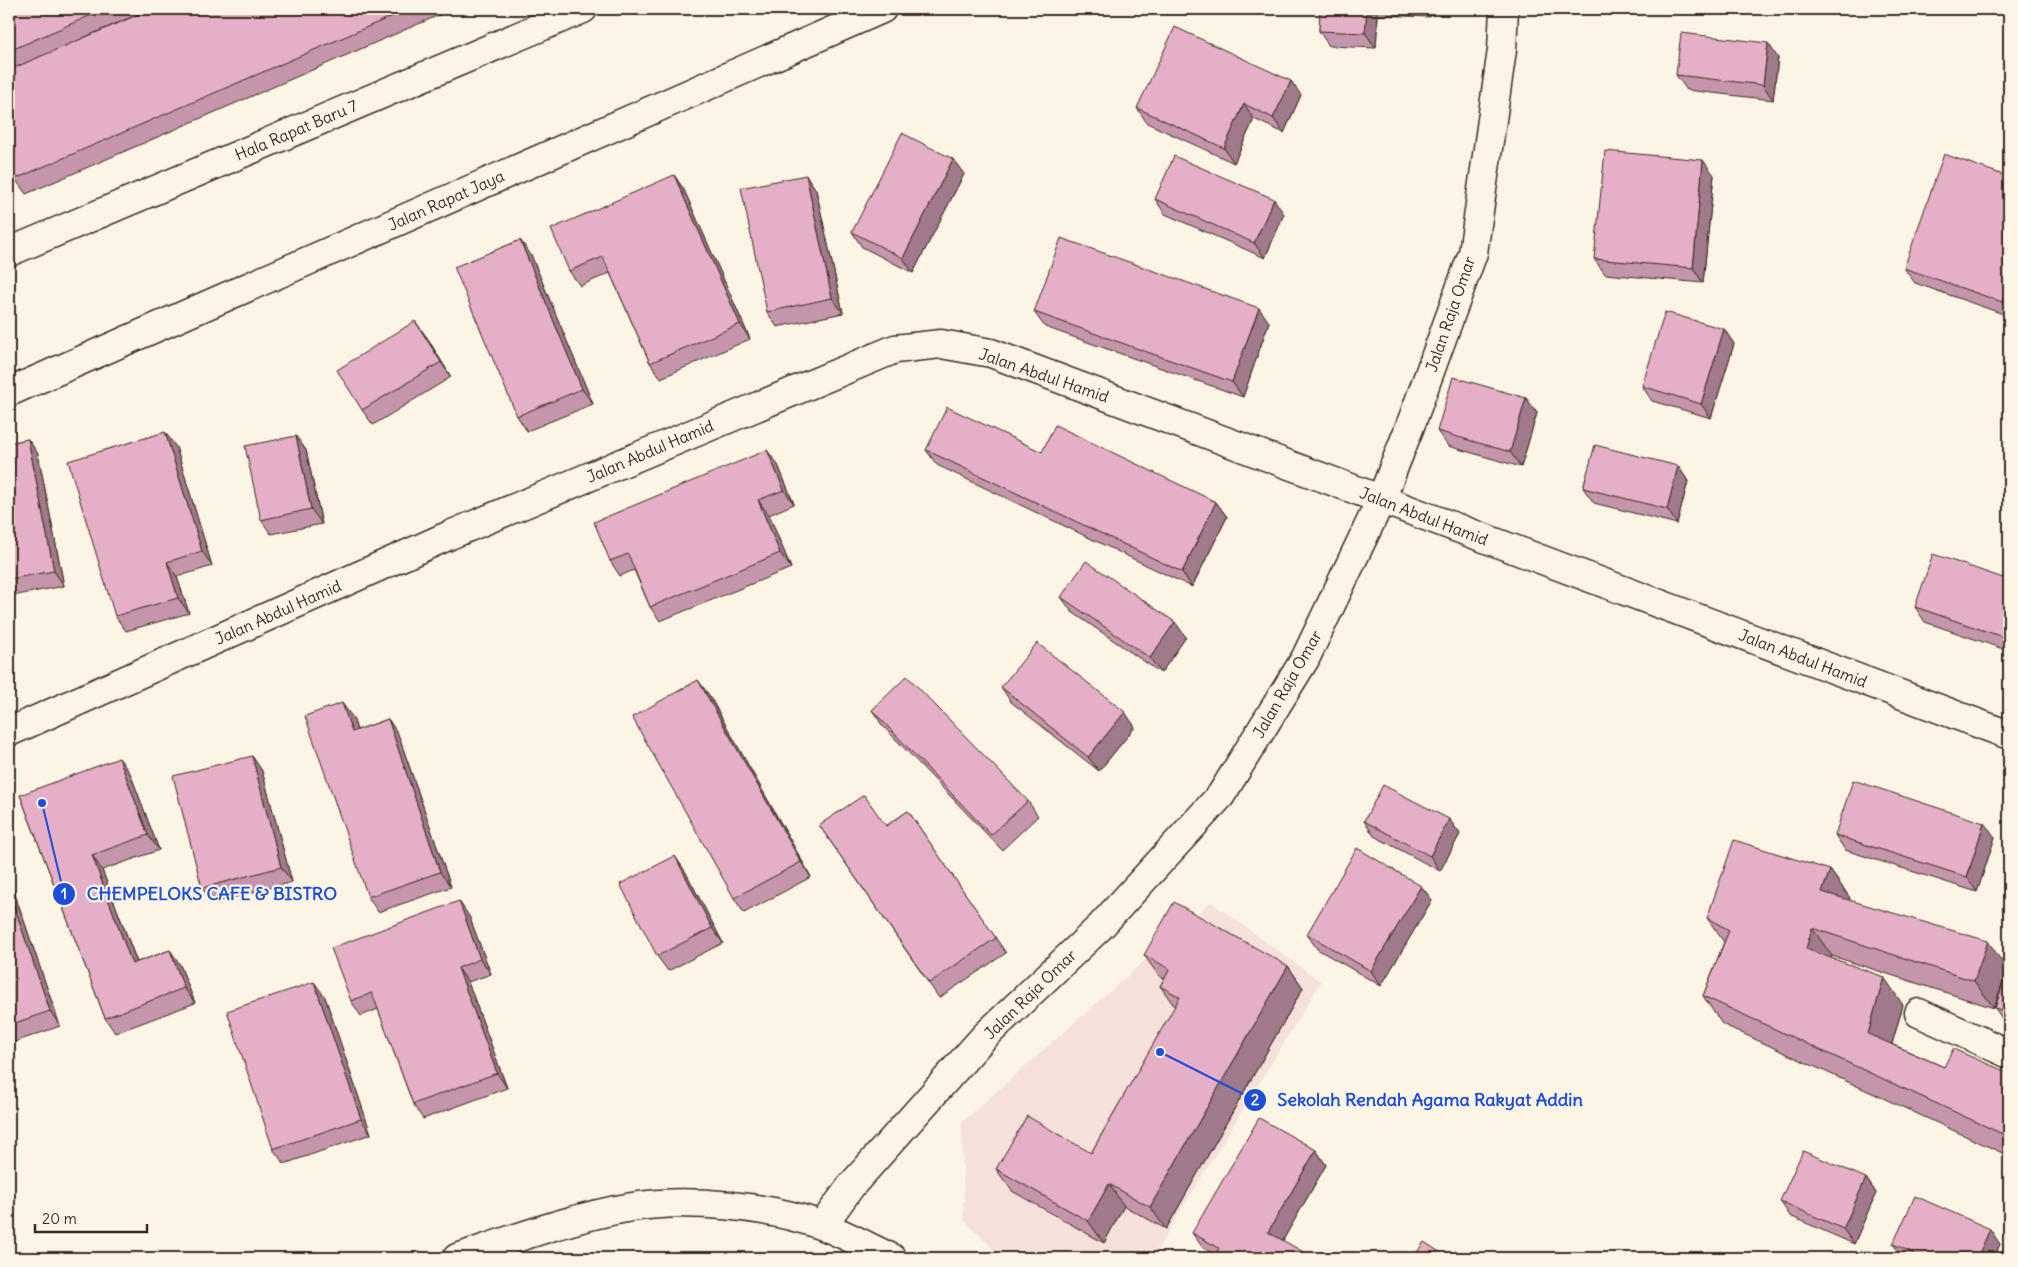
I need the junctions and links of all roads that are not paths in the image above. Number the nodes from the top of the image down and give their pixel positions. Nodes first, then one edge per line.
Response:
1 (582, 9) edge
2 (882, 9) edge
3 (1504, 9) edge
4 (9, 252) edge
5 (9, 392) edge
6 (1381, 500) junction
7 (9, 732) edge
8 (2009, 735) edge
9 (1919, 1013) dead end
10 (2009, 1054) edge
11 (822, 1226) junction
12 (457, 1258) edge
13 (892, 1258) edge

1 - 4 street, Hala Rapat Baru 7
2 - 5 street, Jalan Rapat Jaya
3 - 6 street, Jalan Raja Omar
6 - 7 street, Jalan Abdul Hamid
6 - 8 street, Jalan Abdul Hamid
6 - 11 street, Jalan Raja Omar
9 - 10 street
11 - 12 street
11 - 13 street

